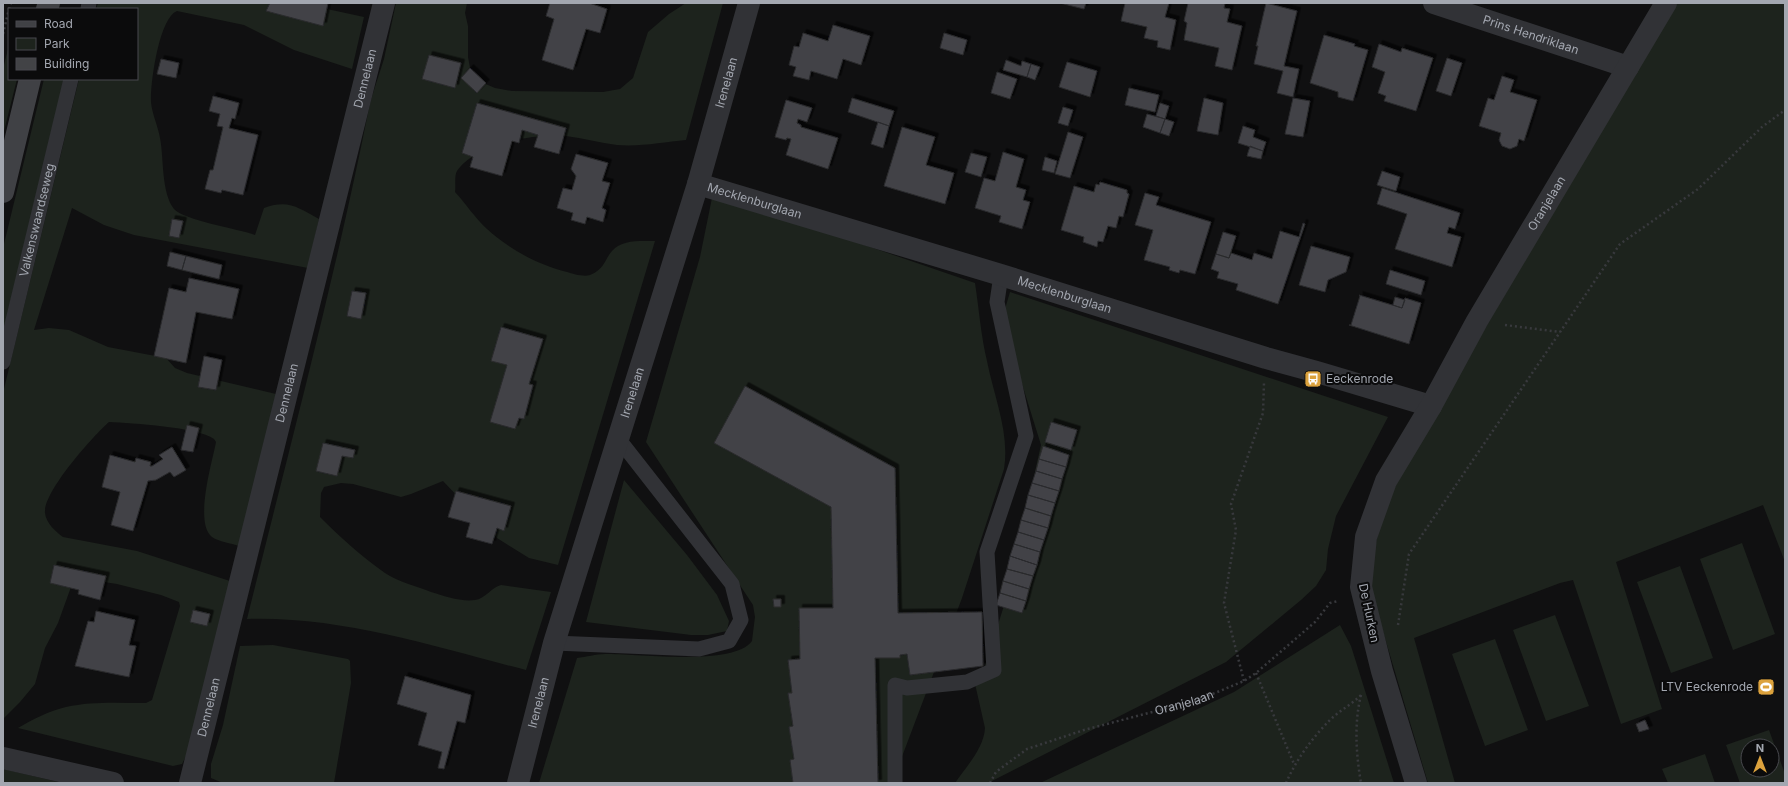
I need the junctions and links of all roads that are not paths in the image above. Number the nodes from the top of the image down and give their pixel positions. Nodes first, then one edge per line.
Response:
1 (384, 3) edge
2 (749, 3) edge
3 (1434, 3) edge
4 (1666, 3) edge
5 (1628, 67) junction
6 (30, 80) edge
7 (71, 80) edge
8 (698, 184) junction
9 (3, 192) edge
10 (1001, 275) junction
11 (3, 362) edge
12 (1431, 406) junction
13 (617, 437) junction
14 (554, 643) junction
15 (3, 758) edge
16 (113, 783) edge
17 (190, 783) edge
18 (518, 783) edge
19 (896, 783) edge
20 (1416, 783) edge

1 - 17 street, Dennelaan
2 - 8 street, Irenelaan
3 - 5 street, Prins Hendriklaan
4 - 5 street, Oranjelaan
5 - 12 street, Oranjelaan
6 - 9 main road
7 - 11 lane, Valkenswaardseweg
8 - 10 street, Mecklenburglaan
8 - 13 street, Irenelaan
10 - 12 street, Mecklenburglaan
10 - 19 lane
12 - 20 street, De Hurken
13 - 14 street, Irenelaan
13 - 14 lane
14 - 18 street, Irenelaan
15 - 16 street

